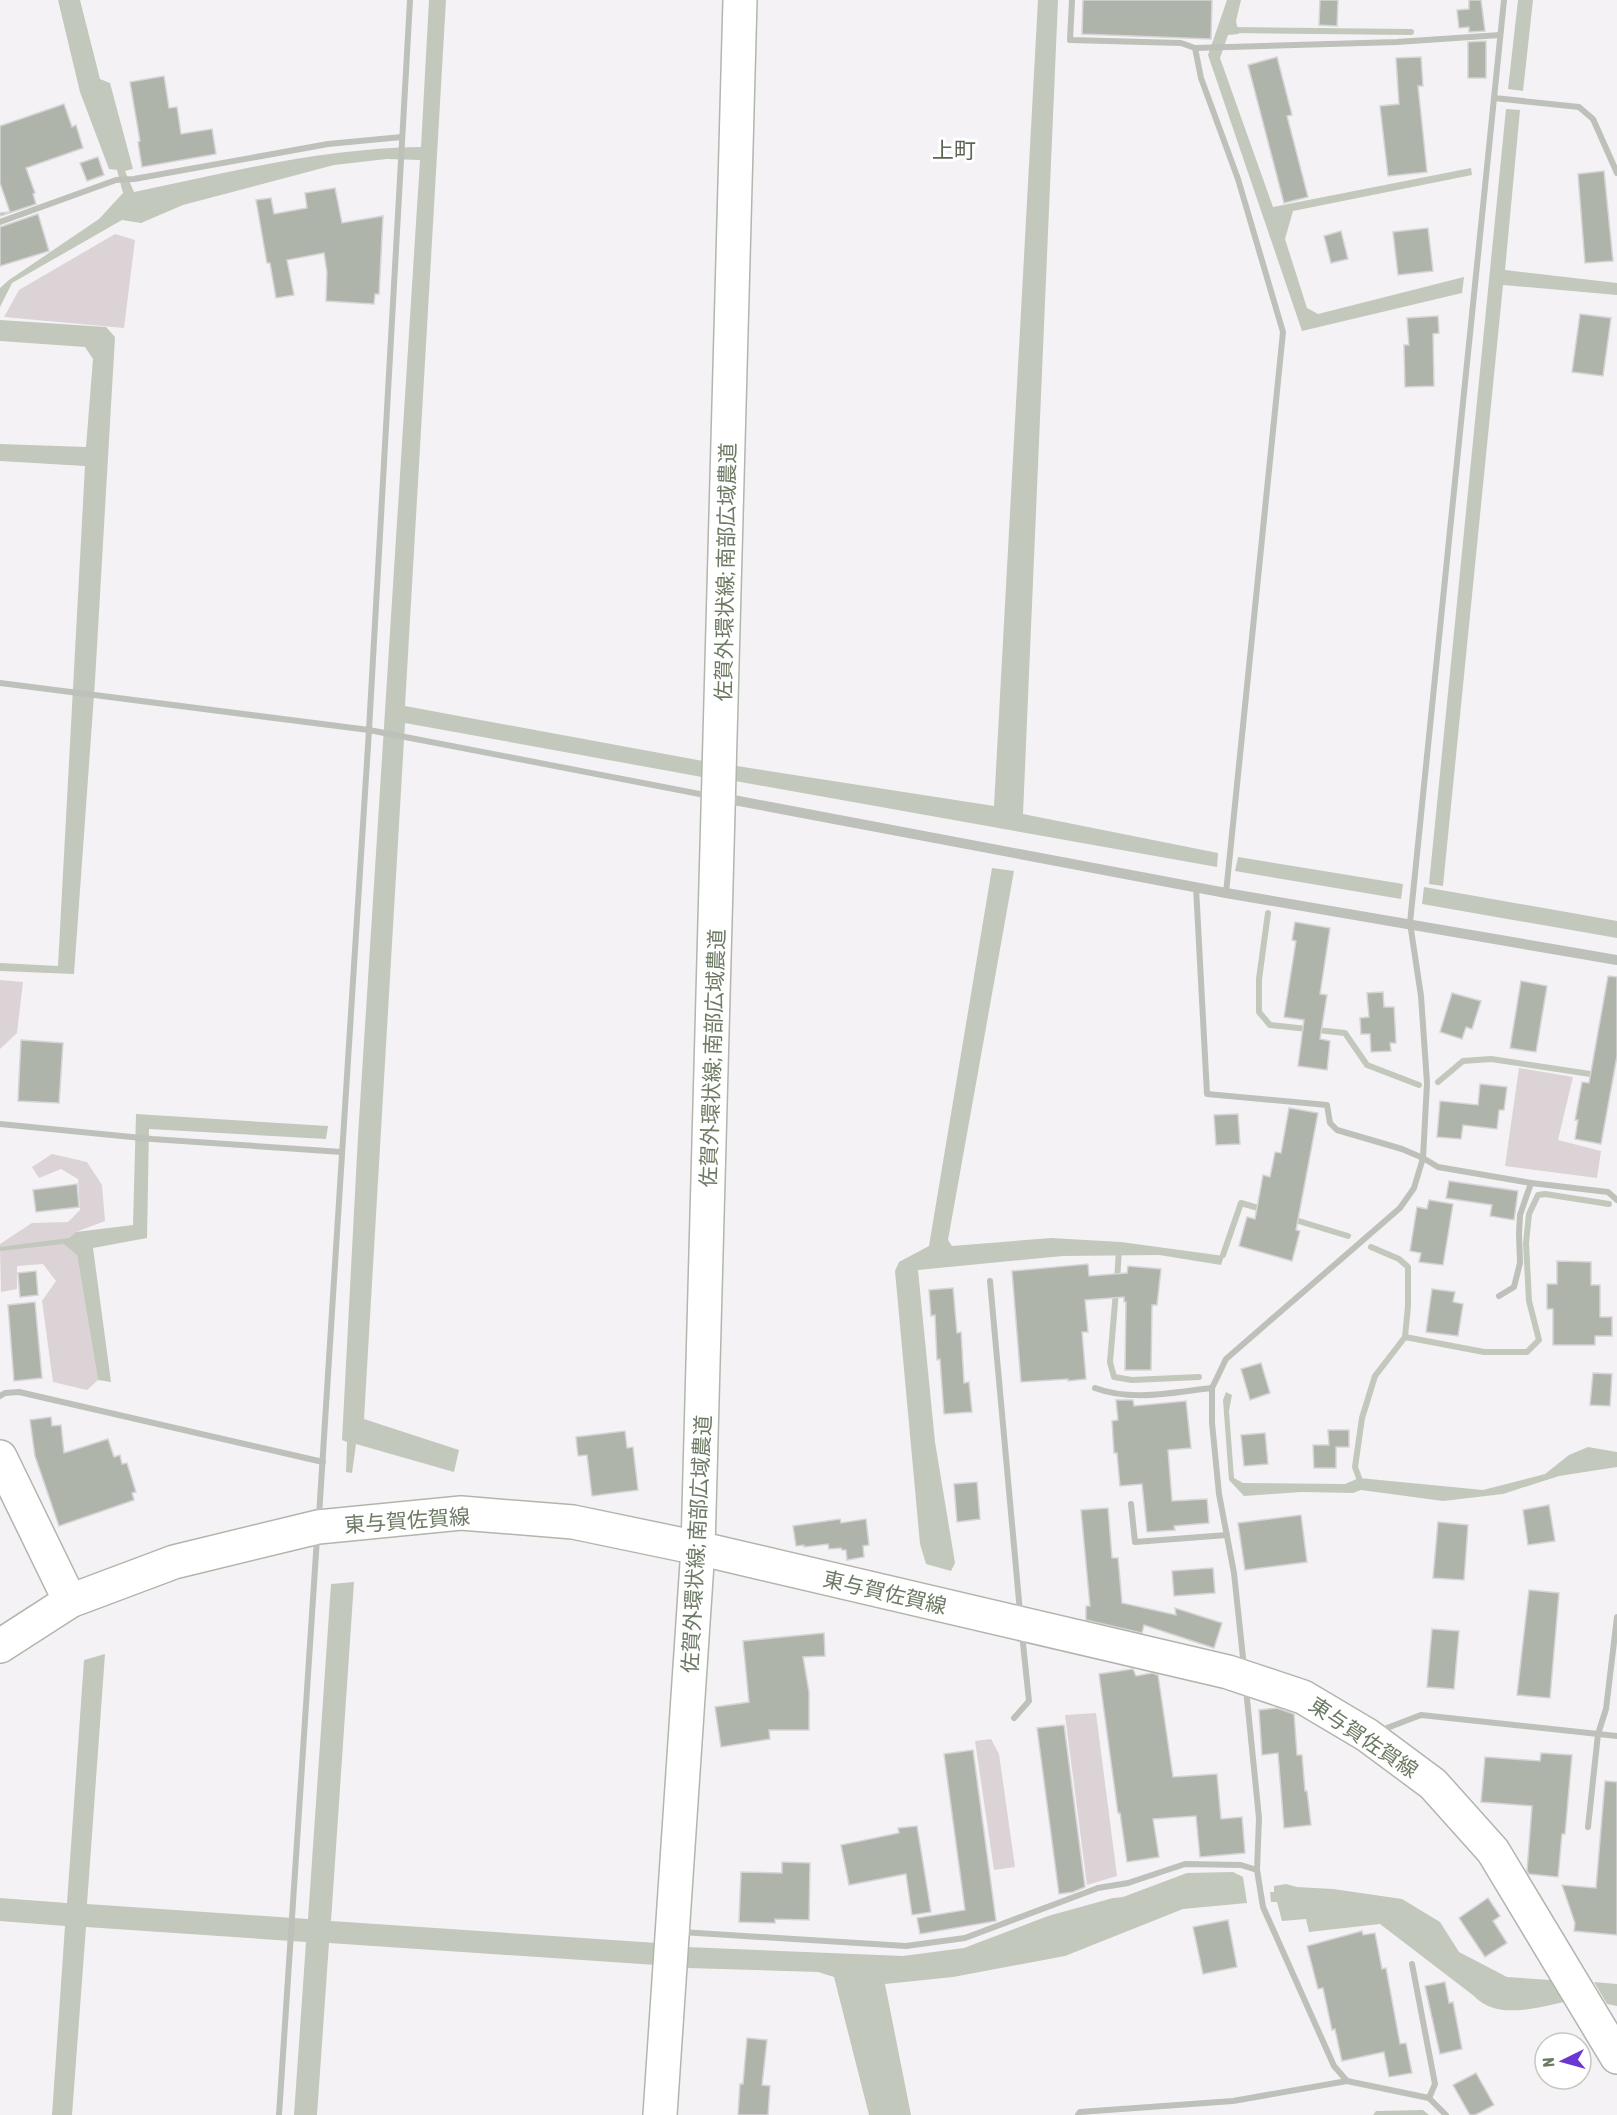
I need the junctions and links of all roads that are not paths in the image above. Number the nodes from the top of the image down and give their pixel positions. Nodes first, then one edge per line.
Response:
1 (410, 0) edge
2 (740, 0) edge
3 (1072, 0) edge
4 (1504, 0) edge
5 (1500, 35) junction
6 (1195, 48) junction
7 (1494, 98) junction
8 (402, 137) junction
9 (1617, 173) edge
10 (0, 222) edge
11 (0, 683) edge
12 (369, 730) junction
13 (720, 798) junction
14 (1196, 887) junction
15 (1226, 893) junction
16 (1410, 924) junction
17 (1617, 960) edge
18 (0, 1124) edge
19 (342, 1152) junction
20 (1423, 1158) junction
21 (1531, 1183) junction
22 (1617, 1200) edge
23 (990, 1281) dead end
24 (1499, 1296) dead end
25 (1095, 1388) dead end
26 (1212, 1388) junction
27 (0, 1395) edge
28 (0, 1457) edge
29 (323, 1462) junction
30 (1131, 1504) dead end
31 (318, 1527) junction
32 (1227, 1535) junction
33 (698, 1548) junction
34 (70, 1600) junction
35 (1617, 1617) edge
36 (1021, 1624) junction
37 (0, 1646) edge
38 (1245, 1677) junction
39 (1014, 1718) dead end
40 (1598, 1734) junction
41 (1367, 1735) junction
42 (1617, 1736) edge
43 (1588, 1827) dead end
44 (1257, 1870) junction
45 (672, 1932) junction
46 (1412, 1964) dead end
47 (1617, 2057) edge
48 (1347, 2081) junction
49 (1429, 2098) junction
50 (279, 2115) edge
51 (660, 2115) edge
52 (1078, 2115) edge
53 (1446, 2115) edge

1 - 8 street
2 - 13 main road, 佐賀外環状線; 南部広域農道
3 - 6 street
4 - 5 street
5 - 6 street
5 - 7 street
6 - 15 street
7 - 9 street
7 - 16 street
8 - 10 street
8 - 12 street
11 - 12 street
12 - 13 street
12 - 19 street
13 - 14 street
13 - 33 main road, 佐賀外環状線; 南部広域農道
14 - 15 street
14 - 20 street
15 - 16 street
16 - 17 street
16 - 20 street
18 - 19 street
19 - 29 street
20 - 21 street
20 - 26 street
21 - 22 street
21 - 24 street
23 - 36 street
25 - 26 street
26 - 32 street
27 - 29 street
28 - 34 main road
29 - 31 street
30 - 32 street
31 - 33 main road, 東与賀佐賀線
31 - 34 main road, 東与賀佐賀線
31 - 50 street
32 - 38 street
33 - 36 main road, 東与賀佐賀線
33 - 45 main road, 佐賀外環状線; 南部広域農道
34 - 37 main road, 東与賀佐賀線
35 - 40 street
36 - 38 main road, 東与賀佐賀線
36 - 39 street
38 - 41 main road, 東与賀佐賀線
38 - 44 street
40 - 41 street
40 - 42 street
40 - 43 street
41 - 47 main road, 東与賀佐賀線
44 - 45 street
44 - 48 street
45 - 51 main road, 佐賀外環状線; 南部広域農道
46 - 49 street
48 - 49 street
48 - 52 street
49 - 53 street

